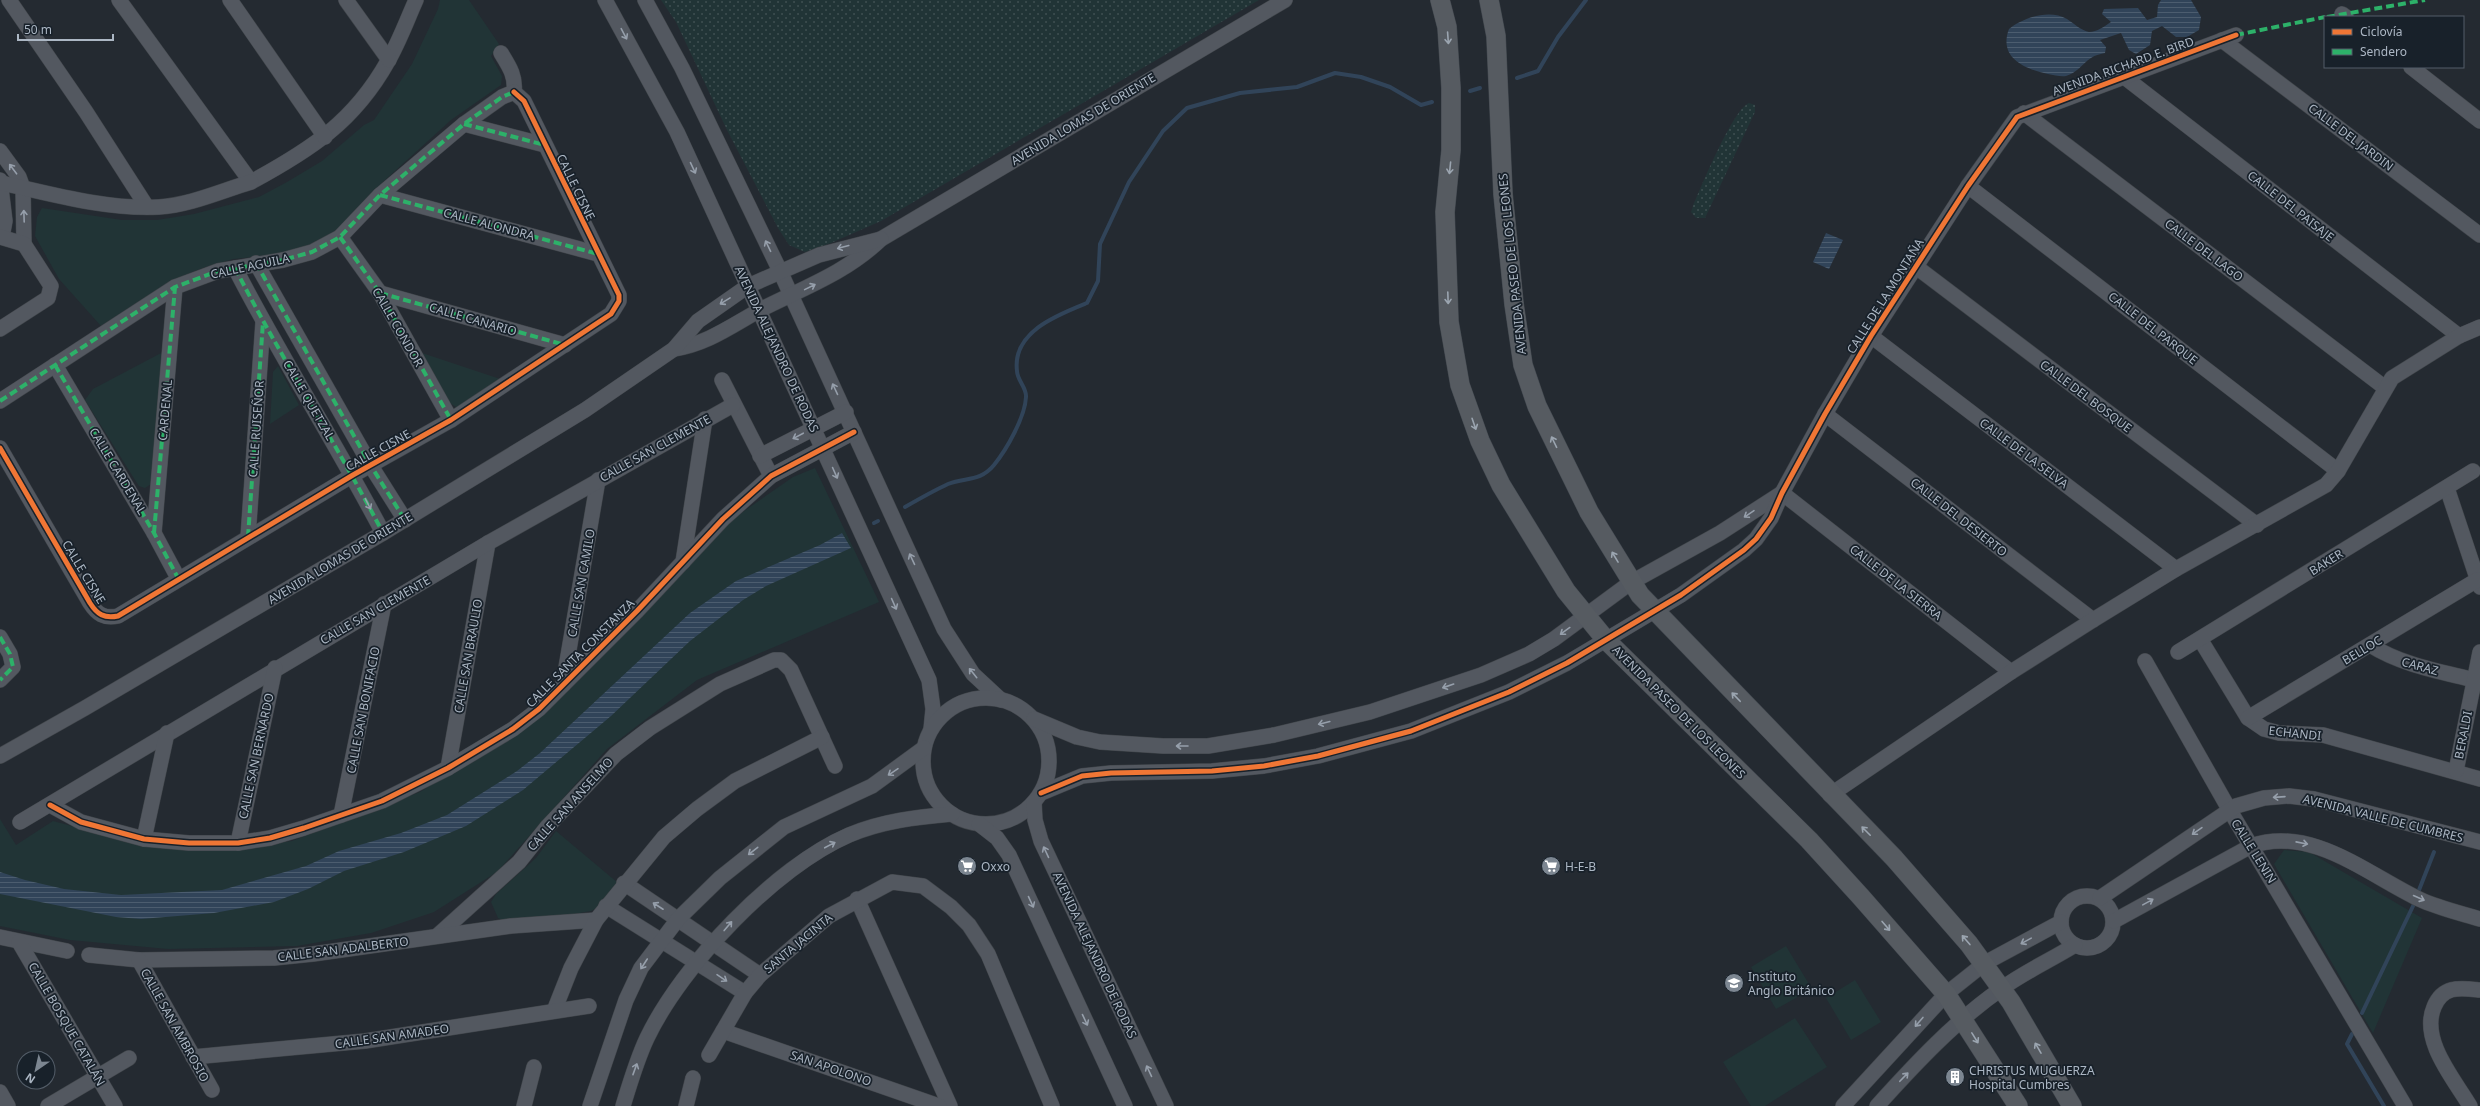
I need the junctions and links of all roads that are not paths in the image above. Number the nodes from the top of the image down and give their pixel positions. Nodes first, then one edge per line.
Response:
1 (5, 0) edge
2 (9, 0) edge
3 (119, 0) edge
4 (230, 0) edge
5 (346, 0) edge
6 (416, 0) edge
7 (645, 0) edge
8 (1286, 0) edge
9 (1440, 0) edge
10 (1489, 0) edge
11 (607, 1) edge
12 (0, 3) edge
13 (2236, 35) dead end
14 (2222, 40) junction
15 (501, 53) dead end
16 (389, 60) junction
17 (2412, 68) edge
18 (2123, 76) junction
19 (514, 92) junction
20 (2021, 115) junction
21 (2480, 121) edge
22 (464, 124) junction
23 (325, 137) junction
24 (545, 146) junction
25 (0, 151) edge
26 (1, 181) edge
27 (251, 182) junction
28 (1968, 186) junction
29 (23, 188) junction
30 (380, 195) junction
31 (147, 207) junction
32 (2480, 235) edge
33 (1, 237) edge
34 (340, 237) junction
35 (881, 239) junction
36 (24, 244) junction
37 (598, 254) junction
38 (256, 263) junction
39 (1915, 266) junction
40 (235, 268) junction
41 (780, 271) junction
42 (748, 286) junction
43 (175, 287) junction
44 (380, 293) junction
45 (792, 296) junction
46 (760, 310) junction
47 (263, 322) junction
48 (2480, 327) edge
49 (0, 329) edge
50 (1871, 336) junction
51 (2459, 336) junction
52 (565, 345) junction
53 (674, 349) junction
54 (55, 365) junction
55 (722, 380) dead end
56 (2384, 387) junction
57 (0, 401) edge
58 (733, 405) junction
59 (846, 412) junction
60 (1825, 414) junction
61 (705, 419) junction
62 (450, 420) junction
63 (814, 428) junction
64 (854, 432) junction
65 (0, 448) edge
66 (823, 448) junction
67 (760, 456) junction
68 (371, 466) junction
69 (2338, 471) junction
70 (2472, 471) dead end
71 (353, 475) junction
72 (771, 476) junction
73 (598, 480) junction
74 (2447, 488) junction
75 (1782, 493) junction
76 (405, 520) junction
77 (2257, 525) junction
78 (154, 533) junction
79 (382, 533) junction
80 (248, 537) junction
81 (488, 543) junction
82 (683, 562) junction
83 (2176, 569) junction
84 (178, 578) junction
85 (1630, 583) junction
86 (2478, 584) edge
87 (384, 604) junction
88 (1653, 610) junction
89 (1587, 616) junction
90 (2093, 620) junction
91 (0, 637) edge
92 (2200, 639) junction
93 (1606, 640) junction
94 (2370, 645) junction
95 (2178, 652) dead end
96 (2480, 652) edge
97 (2145, 661) dead end
98 (275, 668) junction
99 (2011, 672) junction
100 (0, 680) edge
101 (2474, 680) junction
102 (564, 685) junction
103 (1002, 700) junction
104 (2248, 718) junction
105 (1034, 719) junction
106 (931, 729) junction
107 (167, 733) junction
108 (822, 737) junction
109 (1208, 746) junction
110 (924, 748) junction
111 (0, 756) edge
112 (835, 766) dead end
113 (448, 768) junction
114 (1212, 771) junction
115 (2456, 771) junction
116 (2480, 779) edge
117 (1830, 795) junction
118 (1038, 797) junction
119 (50, 806) junction
120 (2229, 809) junction
121 (952, 814) junction
122 (341, 815) junction
123 (20, 822) dead end
124 (979, 824) junction
125 (144, 839) junction
126 (2480, 842) edge
127 (238, 843) junction
128 (2251, 846) junction
129 (624, 883) junction
130 (2100, 898) junction
131 (857, 900) junction
132 (606, 906) junction
133 (678, 919) junction
134 (2480, 919) edge
135 (596, 920) junction
136 (2114, 921) junction
137 (2061, 922) junction
138 (437, 936) junction
139 (0, 937) edge
140 (661, 939) junction
141 (19, 942) junction
142 (714, 943) junction
143 (2075, 945) junction
144 (67, 951) dead end
145 (89, 955) dead end
146 (139, 960) junction
147 (698, 962) junction
148 (1985, 964) junction
149 (760, 975) junction
150 (2002, 988) junction
151 (2480, 990) edge
152 (745, 993) junction
153 (1946, 994) junction
154 (589, 1006) dead end
155 (554, 1011) junction
156 (1963, 1019) junction
157 (723, 1031) junction
158 (709, 1055) dead end
159 (193, 1057) junction
160 (129, 1058) dead end
161 (534, 1067) dead end
162 (98, 1077) junction
163 (693, 1078) dead end
164 (212, 1090) dead end
165 (0, 1092) edge
166 (8, 1106) edge
167 (48, 1106) edge
168 (115, 1106) edge
169 (524, 1106) edge
170 (590, 1106) edge
171 (623, 1106) edge
172 (686, 1106) edge
173 (939, 1106) edge
174 (950, 1106) edge
175 (1052, 1106) edge
176 (1125, 1106) edge
177 (1166, 1106) edge
178 (1843, 1106) edge
179 (1878, 1106) edge
180 (2018, 1106) edge
181 (2072, 1106) edge
182 (2406, 1106) edge
183 (2470, 1106) edge

1 - 12 street
2 - 31 street
3 - 27 street
4 - 23 street
5 - 16 street
6 - 16 street
41 -> 7 street
8 - 35 street, AVENIDA LOMAS DE ORIENTE
9 -> 89 main road, AVENIDA PASEO DE LOS LEONES
85 -> 10 main road, AVENIDA PASEO DE LOS LEONES
11 -> 42 street, AVENIDA ALEJANDRO DE RODAS
13 - 14 street, AVENIDA RICHARD E. BIRD
14 - 18 street, AVENIDA RICHARD E. BIRD
14 - 32 street, CALLE DEL JARDIN
15 - 19 street
16 - 23 street
17 - 21 street
18 - 20 street, AVENIDA RICHARD E. BIRD
18 - 51 street, CALLE DEL PAISAJE
19 - 22 street, CALLE AGUILA
19 - 24 street, CALLE CISNE
20 - 28 street, CALLE DE LA MONTAÑA
20 - 56 street, CALLE DEL LAGO
22 - 24 street
22 - 30 street, CALLE AGUILA
23 - 27 street
24 - 37 street, CALLE CISNE
29 -> 25 street
26 - 29 street
26 - 33 street
27 - 31 street
28 - 39 street, CALLE DE LA MONTAÑA
28 - 69 street, CALLE DEL PARQUE
29 - 31 street
36 -> 29 street
30 - 34 street, CALLE AGUILA
30 - 37 street, CALLE ALONDRA
33 - 36 street
34 - 38 street, CALLE AGUILA
34 - 44 street, CALLE CONDOR
35 -> 41 street, AVENIDA LOMAS DE ORIENTE
45 -> 35 street, AVENIDA LOMAS DE ORIENTE
36 - 49 street
37 - 52 street, CALLE CISNE
38 - 40 street, CALLE AGUILA
38 - 68 street, CALLE QUETZAL
39 - 50 street, CALLE DE LA MONTAÑA
39 - 77 street, CALLE DEL BOSQUE
40 - 43 street, CALLE AGUILA
40 - 47 street, CALLE QUETZAL
41 - 42 street, AVENIDA LOMAS DE ORIENTE
41 - 45 street
42 - 46 street, AVENIDA ALEJANDRO DE RODAS
42 -> 53 street, AVENIDA LOMAS DE ORIENTE
43 - 54 street, CALLE AGUILA
43 - 78 street, CARDENAL
44 - 52 street, CALLE CANARIO
44 - 62 street, CALLE CONDOR
45 - 46 street, AVENIDA LOMAS DE ORIENTE
59 -> 45 street
46 - 53 street, AVENIDA LOMAS DE ORIENTE
46 - 63 street, AVENIDA ALEJANDRO DE RODAS
47 - 71 street, CALLE QUETZAL
47 - 80 street, CALLE RUISEÑOR
48 - 51 street
50 - 60 street, CALLE DE LA MONTAÑA
50 - 83 street, CALLE DE LA SELVA
51 - 56 street
52 - 62 street, CALLE CISNE
53 - 76 street, AVENIDA LOMAS DE ORIENTE
54 - 57 street, CALLE AGUILA
54 - 78 street, CALLE CARDENAL
55 - 58 street
56 - 69 street
58 - 61 street, CALLE SAN CLEMENTE
58 - 67 street
59 - 63 street
59 - 64 street
60 - 75 street, CALLE DE LA MONTAÑA
60 - 90 street, CALLE DEL DESIERTO
61 - 73 street, CALLE SAN CLEMENTE
61 - 82 street
62 - 68 street, CALLE CISNE
63 - 66 street, AVENIDA ALEJANDRO DE RODAS
63 -> 67 street
64 - 66 street, CALLE SANTA CONSTANZA
103 -> 64 street
65 - 84 street, CALLE CISNE
66 - 72 street, CALLE SANTA CONSTANZA
66 -> 106 street, AVENIDA ALEJANDRO DE RODAS
67 - 72 street
68 - 71 street, CALLE CISNE
68 - 76 street, CALLE QUETZAL
69 - 77 street
70 - 74 street, BAKER
71 -> 79 street, CALLE QUETZAL
71 - 80 street, CALLE CISNE
72 - 82 street, CALLE SANTA CONSTANZA
73 - 81 street, CALLE SAN CLEMENTE
73 - 102 street, CALLE SAN CAMILO
74 - 86 street
74 - 92 street, BAKER
75 -> 85 street
75 - 88 street, CALLE DE LA MONTAÑA
75 - 99 street, CALLE DE LA SIERRA
76 - 79 street, AVENIDA LOMAS DE ORIENTE
77 - 83 street
78 - 84 street, CALLE CARDENAL
79 - 111 street, AVENIDA LOMAS DE ORIENTE
80 - 84 street, CALLE CISNE
81 - 87 street, CALLE SAN CLEMENTE
81 - 113 street, CALLE SAN BRAULIO
82 - 102 street, CALLE SANTA CONSTANZA
83 - 90 street
85 - 88 main road, AVENIDA PASEO DE LOS LEONES
85 - 89 street
86 - 94 street, BELLOC
87 - 98 street, CALLE SAN CLEMENTE
87 - 122 street, CALLE SAN BONIFACIO
88 - 93 street, CALLE DE LA MONTAÑA
117 -> 88 main road, AVENIDA PASEO DE LOS LEONES
89 - 93 main road, AVENIDA PASEO DE LOS LEONES
89 -> 109 street
90 - 99 street
91 - 100 street
92 - 95 street, BAKER
92 - 104 street, ECHANDI
93 - 114 street, CALLE DE LA MONTAÑA
93 -> 153 main road, AVENIDA PASEO DE LOS LEONES
94 - 101 street, CARAZ
94 - 104 street, BELLOC
96 - 101 street, BERALDI
97 - 120 street, CALLE LENIN
98 - 107 street, CALLE SAN CLEMENTE
98 - 127 street, CALLE SAN BERNARDO
99 - 117 street
101 - 115 street, BERALDI
102 - 113 street, CALLE SANTA CONSTANZA
103 - 105 street
103 - 106 street
104 - 115 street, ECHANDI
109 -> 105 street
105 - 118 street
106 - 110 street
107 - 119 street, CALLE SAN CLEMENTE
107 - 125 street
108 - 112 street
108 - 129 street
108 - 138 street, CALLE SAN ANSELMO
109 - 114 street
110 - 121 street
110 -> 133 street
113 - 122 street, CALLE SANTA CONSTANZA
114 - 118 street, CALLE DE LA MONTAÑA
115 - 116 street, ECHANDI
148 -> 117 main road, AVENIDA PASEO DE LOS LEONES
118 - 124 street
177 -> 118 street, AVENIDA ALEJANDRO DE RODAS
119 - 123 street, CALLE SAN CLEMENTE
119 - 125 street, CALLE SANTA CONSTANZA
126 -> 120 street, AVENIDA VALLE DE CUMBRES
120 - 128 street, CALLE LENIN
120 -> 130 street, AVENIDA VALLE DE CUMBRES
121 - 124 street
142 -> 121 street
122 - 127 street, CALLE SANTA CONSTANZA
124 -> 176 street
125 - 127 street, CALLE SANTA CONSTANZA
128 -> 134 street
136 -> 128 street
128 - 182 street, CALLE LENIN
129 - 132 street
133 -> 129 street
130 - 136 street
130 - 137 street
131 - 149 street, SANTA JACINTA
131 - 174 street
131 - 175 street, SANTA JACINTA
132 - 135 street
132 - 140 street
133 - 140 street
133 - 142 street
135 - 138 street, CALLE SAN ADALBERTO
135 - 155 street
136 - 143 street
137 - 143 street
137 -> 148 street
138 - 146 street, CALLE SAN ADALBERTO
139 - 141 street
140 - 147 street
140 -> 170 street
141 - 144 street
141 - 162 street, CALLE BOSQUE CATALÁN
142 - 147 street
142 - 149 street
143 - 150 street
145 - 146 street, CALLE SAN ADALBERTO
146 - 159 street, CALLE SAN AMBROSIO
147 -> 152 street
171 -> 147 street
148 - 150 main road, AVENIDA PASEO DE LOS LEONES
148 - 153 street
149 - 152 street, SANTA JACINTA
150 - 156 street
181 -> 150 main road, AVENIDA PASEO DE LOS LEONES
151 - 183 street
152 - 157 street, SANTA JACINTA
153 - 156 main road, AVENIDA PASEO DE LOS LEONES
153 -> 178 street
154 - 155 street, CALLE SAN AMADEO
155 - 159 street, CALLE SAN AMADEO
179 -> 156 street
156 -> 180 main road, AVENIDA PASEO DE LOS LEONES
157 - 158 street, SANTA JACINTA
157 - 173 street, SAN APOLONO
159 - 164 street, CALLE SAN AMBROSIO
160 - 162 street
161 - 169 street
162 - 167 street
162 - 168 street, CALLE BOSQUE CATALÁN
163 - 172 street
165 - 166 street

